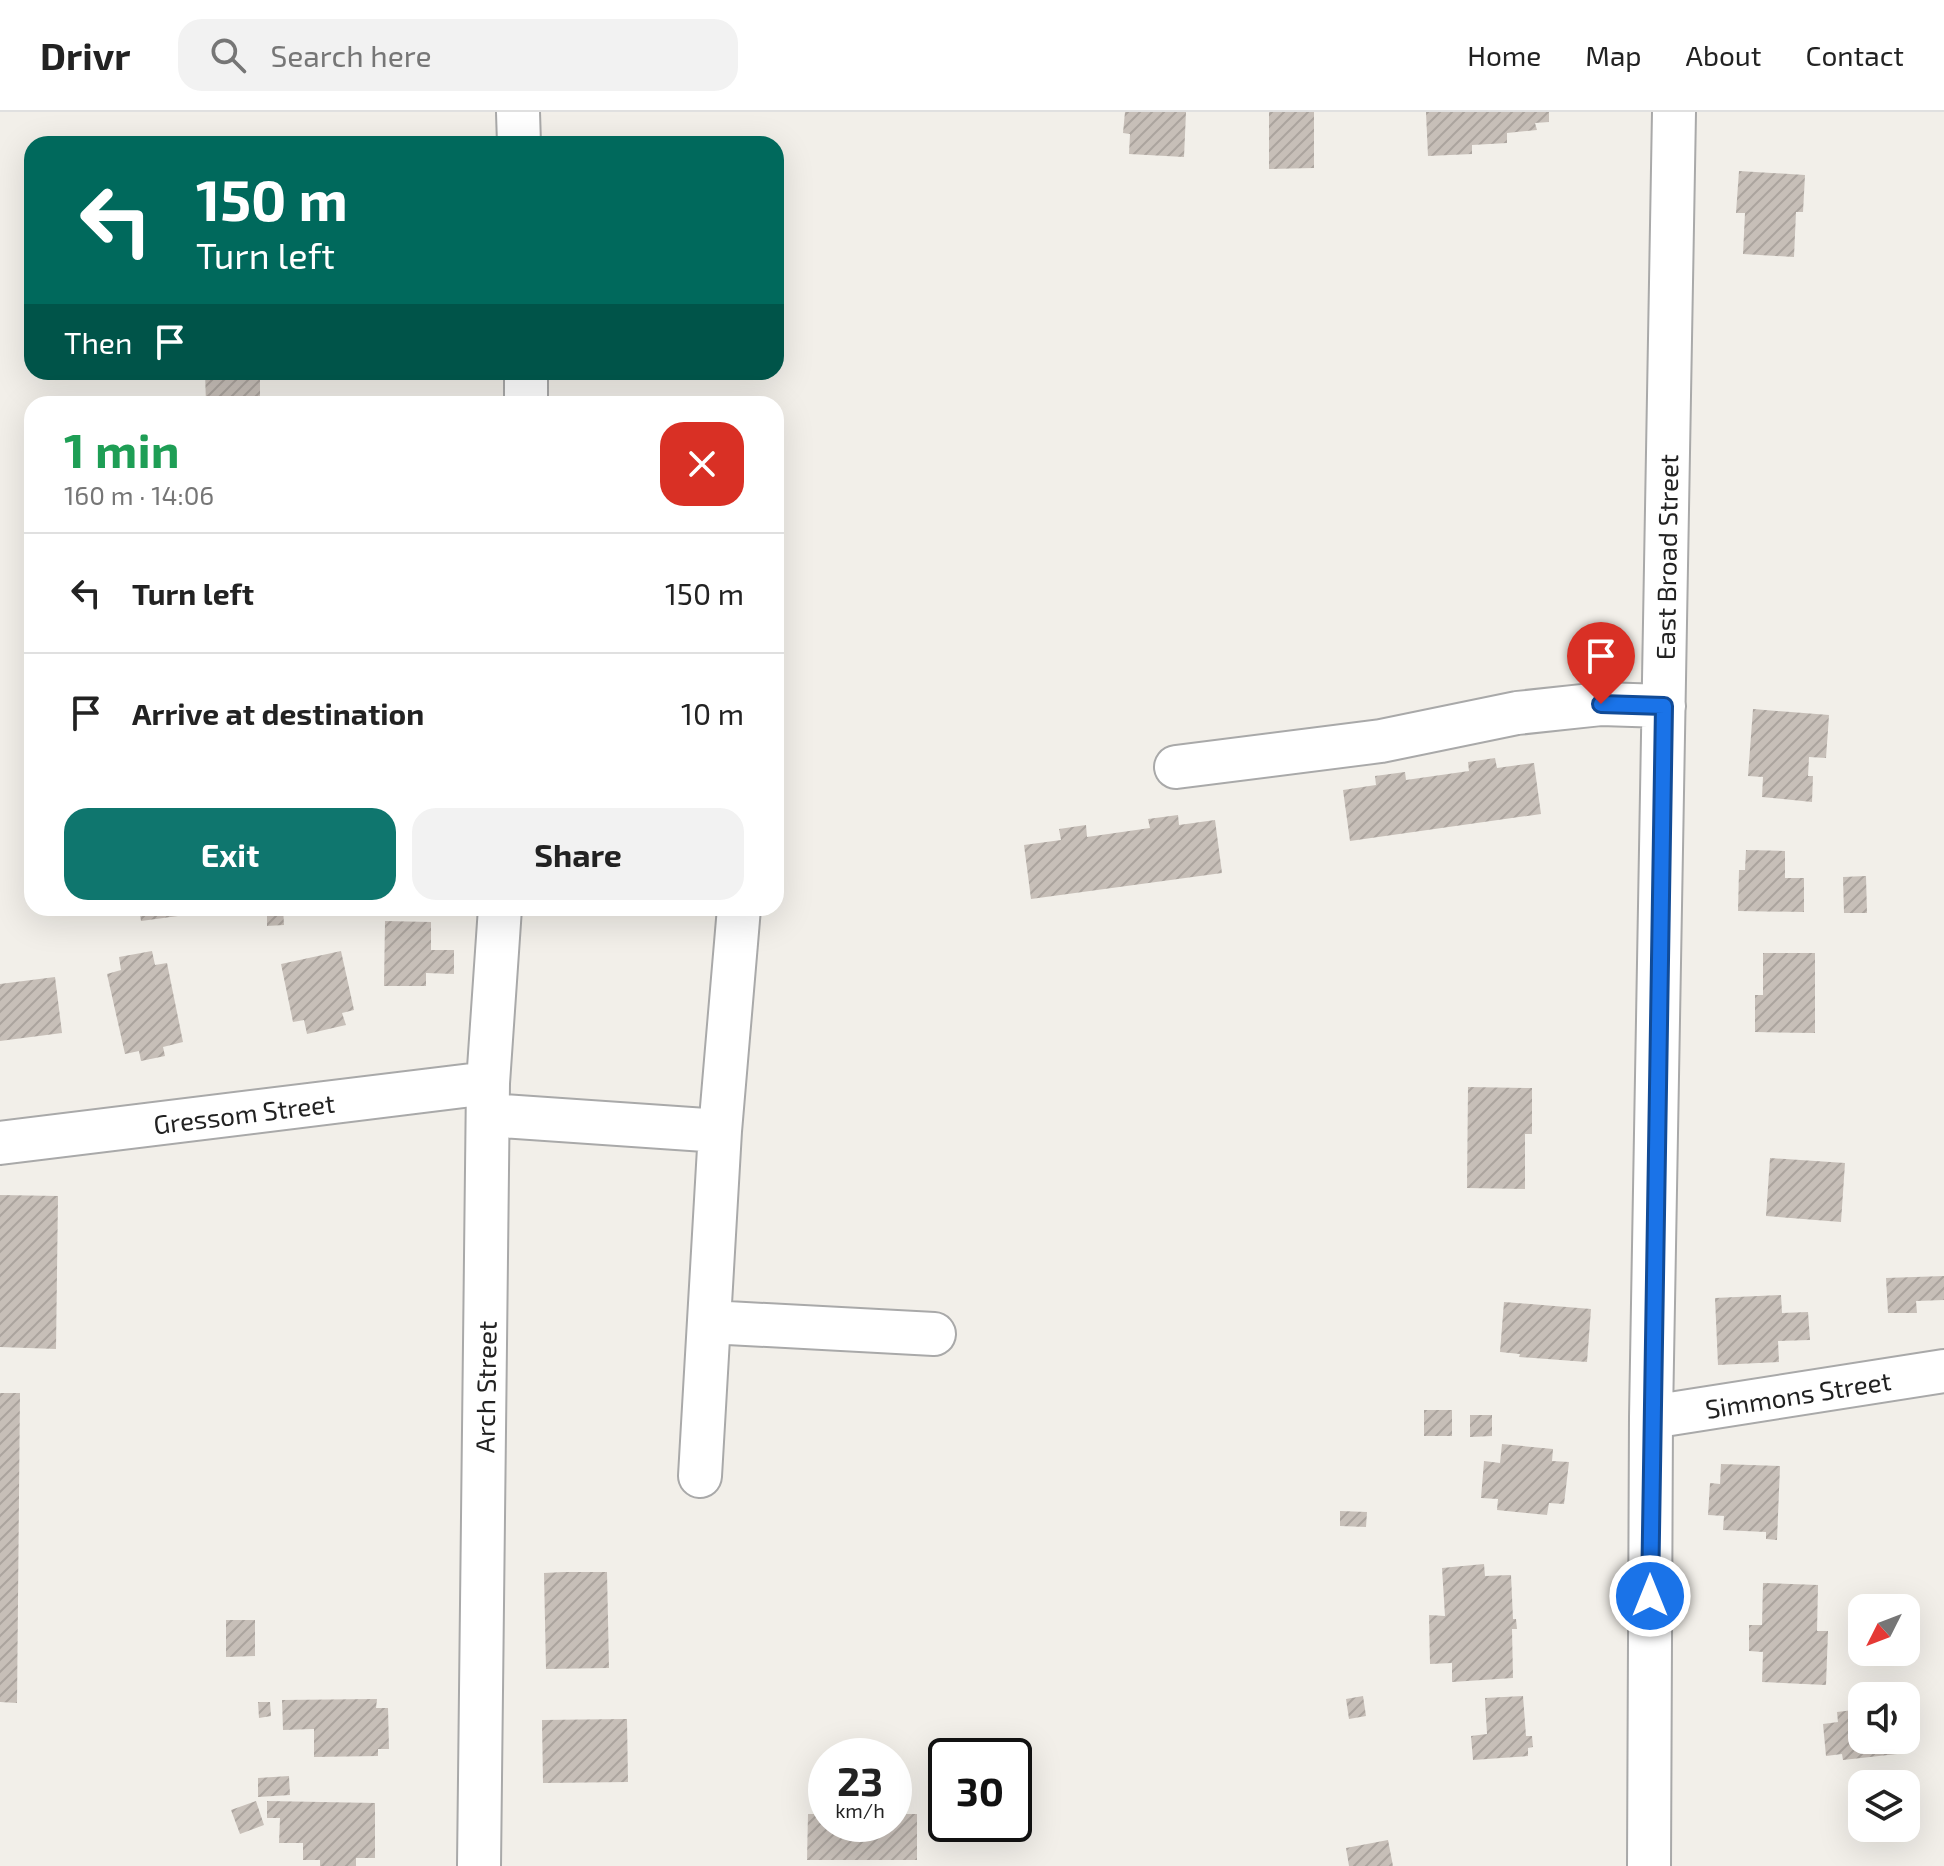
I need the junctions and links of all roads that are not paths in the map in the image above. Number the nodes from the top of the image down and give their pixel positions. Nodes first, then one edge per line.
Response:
1 (518, 112) edge
2 (1674, 112) edge
3 (519, 136) edge
4 (1664, 706) junction
5 (1176, 767) dead end
6 (499, 916) edge
7 (738, 916) edge
8 (488, 1099) junction
9 (720, 1131) junction
10 (0, 1143) edge
11 (709, 1322) junction
12 (934, 1334) dead end
13 (1944, 1371) edge
14 (1651, 1417) junction
15 (700, 1476) dead end
16 (479, 1866) edge
17 (1649, 1866) edge

1 - 3 street
2 - 4 street, East Broad Street
4 - 5 street
4 - 14 street, East Broad Street
6 - 8 street, Arch Street
7 - 9 street
8 - 9 street, Gressom Street
8 - 10 street, Gressom Street
8 - 16 street, Arch Street
9 - 11 street
11 - 12 street
11 - 15 street
13 - 14 street, Simmons Street
14 - 17 street, East Broad Street

